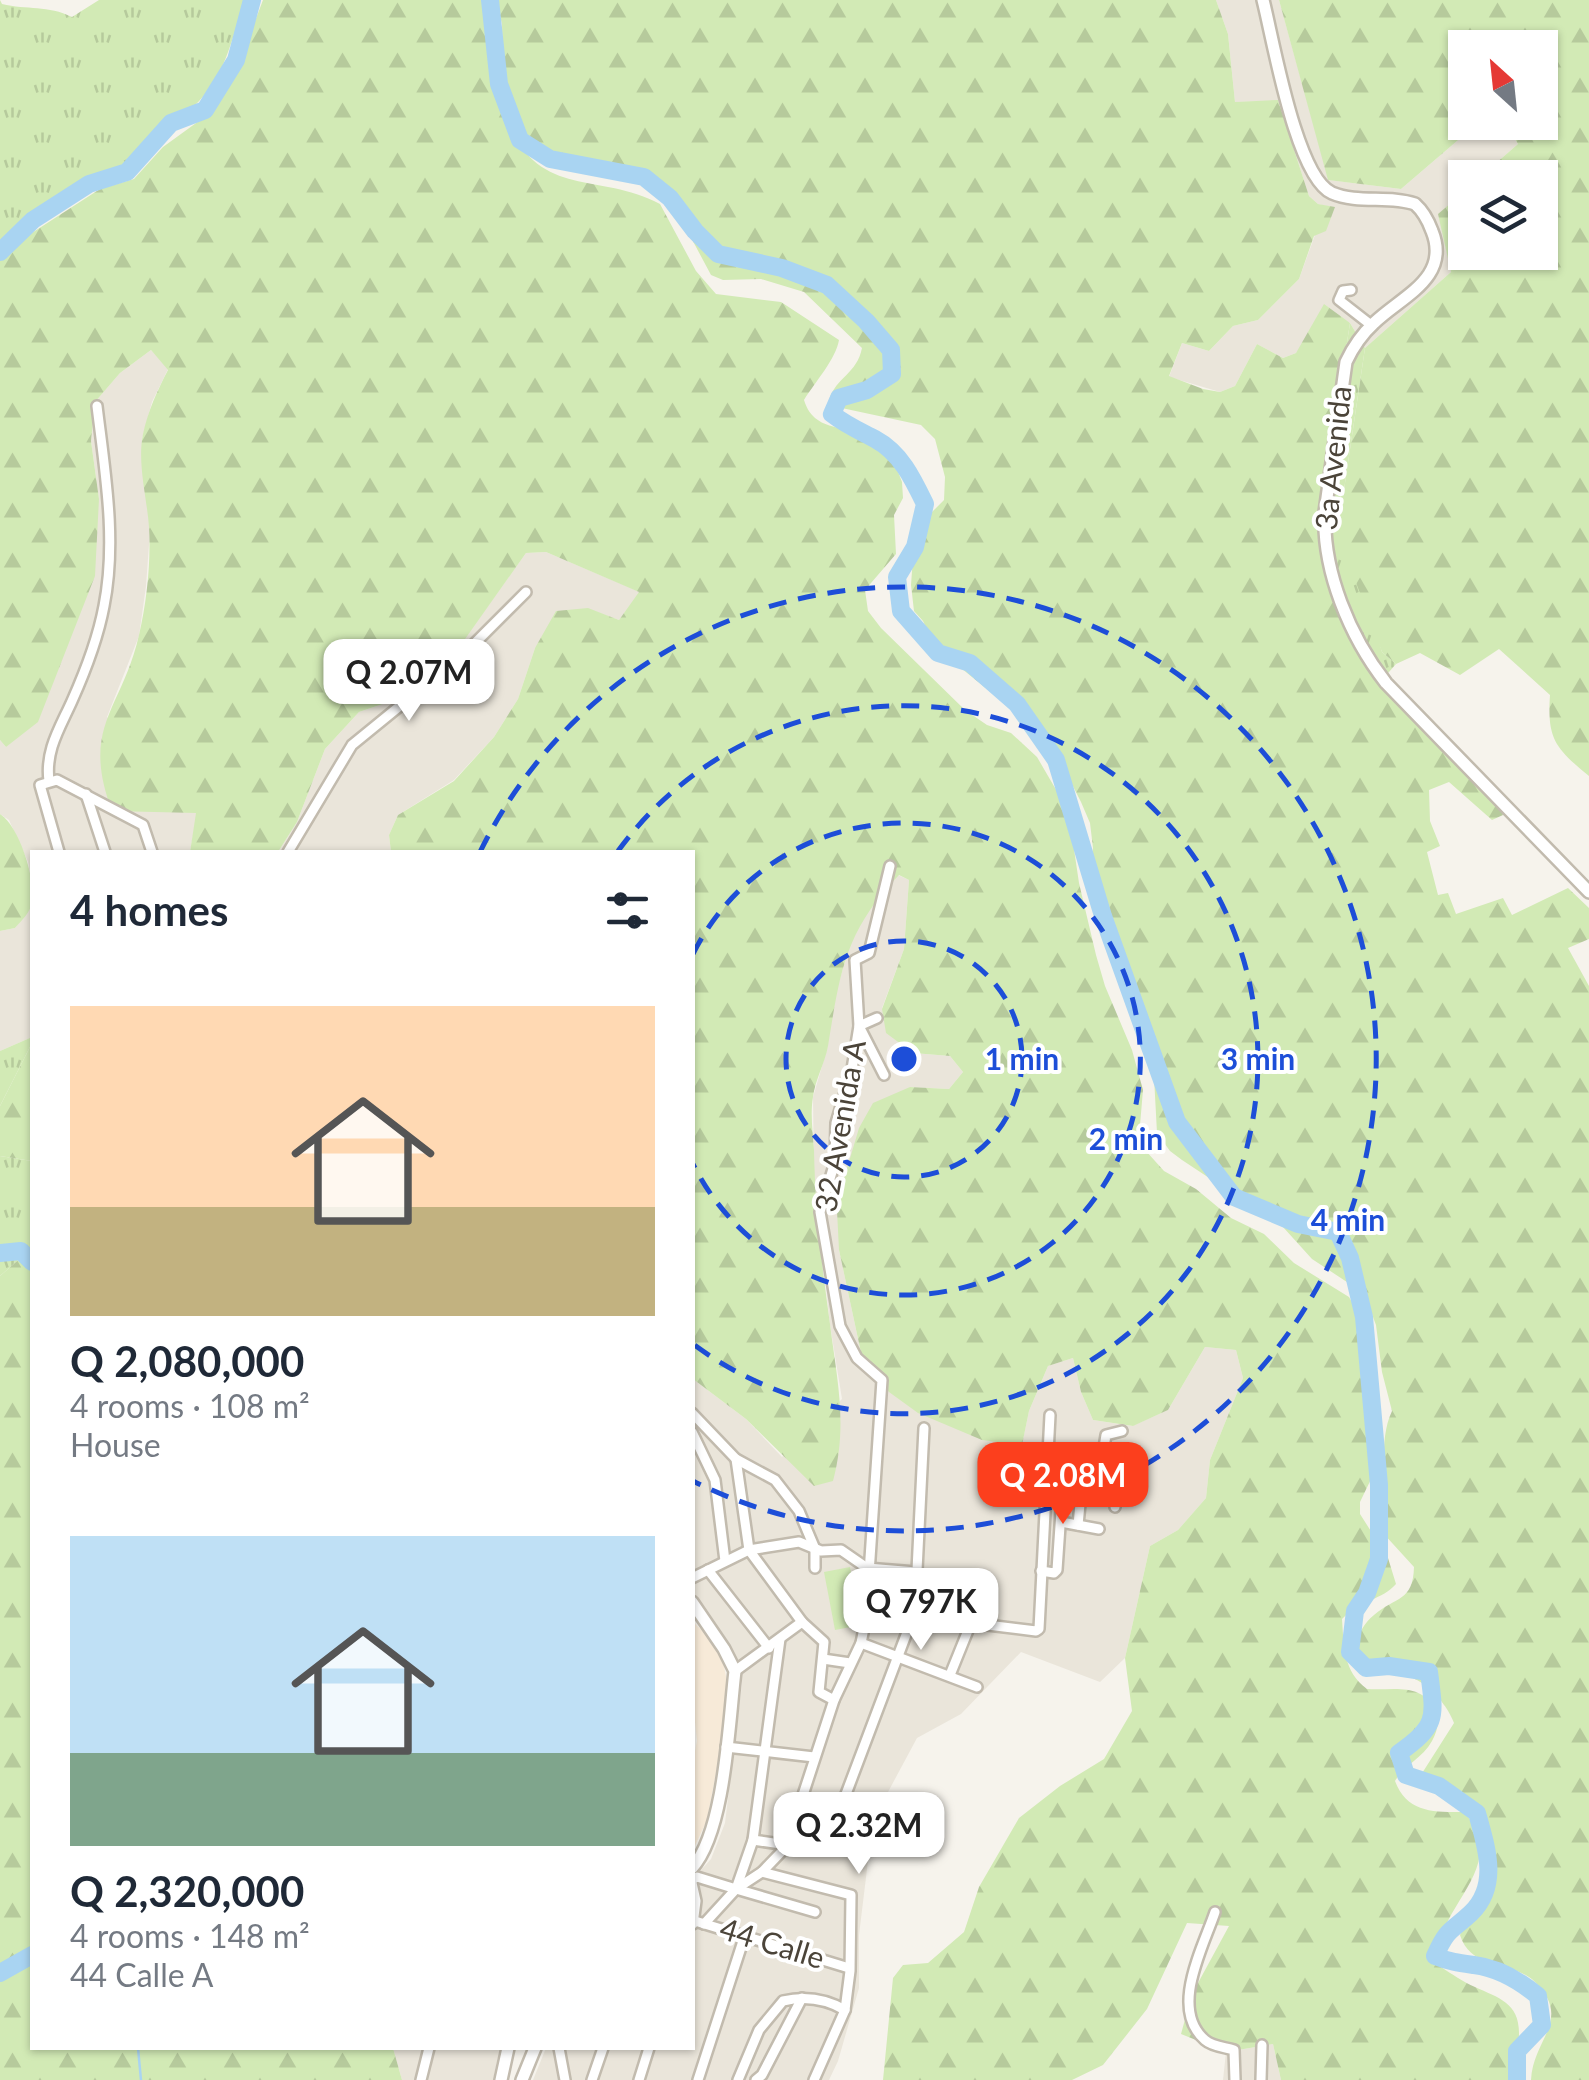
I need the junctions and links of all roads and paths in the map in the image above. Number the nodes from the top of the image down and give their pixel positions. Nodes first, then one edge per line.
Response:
1 (1263, 0) edge
2 (1351, 290) dead end
3 (1371, 326) junction
4 (97, 406) dead end
5 (526, 592) dead end
6 (50, 781) junction
7 (86, 794) junction
8 (58, 850) edge
9 (103, 850) edge
10 (151, 850) edge
11 (289, 850) edge
12 (890, 866) dead end
13 (1589, 892) edge
14 (870, 949) junction
15 (882, 950) dead end
16 (877, 1018) dead end
17 (859, 1026) junction
18 (884, 1076) dead end
19 (1050, 1415) dead end
20 (695, 1416) edge
21 (924, 1428) dead end
22 (1122, 1431) dead end
23 (695, 1438) edge
24 (736, 1460) junction
25 (1102, 1460) junction
26 (1048, 1464) junction
27 (1115, 1507) dead end
28 (1061, 1522) junction
29 (1078, 1525) junction
30 (1099, 1529) dead end
31 (749, 1550) junction
32 (815, 1550) junction
33 (725, 1561) junction
34 (815, 1568) dead end
35 (868, 1568) junction
36 (708, 1570) junction
37 (1041, 1571) junction
38 (916, 1572) junction
39 (695, 1576) edge
40 (695, 1606) edge
41 (802, 1622) junction
42 (780, 1639) junction
43 (861, 1644) junction
44 (768, 1648) junction
45 (823, 1659) junction
46 (899, 1659) junction
47 (850, 1663) junction
48 (734, 1672) junction
49 (950, 1675) junction
50 (976, 1687) dead end
51 (834, 1700) junction
52 (726, 1747) junction
53 (766, 1753) junction
54 (814, 1758) junction
55 (753, 1840) junction
56 (786, 1847) junction
57 (695, 1862) edge
58 (762, 1872) junction
59 (695, 1879) edge
60 (695, 1888) edge
61 (736, 1889) junction
62 (816, 1912) dead end
63 (1216, 1912) dead end
64 (697, 1924) edge
65 (745, 1935) junction
66 (848, 1968) junction
67 (802, 1998) junction
68 (844, 2010) junction
69 (1262, 2045) dead end
70 (428, 2050) edge
71 (508, 2050) edge
72 (534, 2050) edge
73 (559, 2050) edge
74 (602, 2050) edge
75 (649, 2050) edge
76 (739, 2077) edge
77 (421, 2080) edge
78 (501, 2080) edge
79 (522, 2080) edge
80 (565, 2080) edge
81 (592, 2080) edge
82 (639, 2080) edge
83 (698, 2080) edge
84 (756, 2080) edge
85 (814, 2080) edge
86 (1235, 2080) edge
87 (1261, 2080) edge

1 - 3 street, 3a Avenida
2 - 3 street
3 - 13 street, 3a Avenida
4 - 6 street
5 - 11 street
6 - 7 street
6 - 8 street
7 - 9 street
7 - 10 street
12 - 14 street, 32 Avenida A
14 - 15 street
14 - 17 street, 32 Avenida A
16 - 17 street
17 - 18 street
17 - 35 street, 32 Avenida A
19 - 26 street
20 - 24 street
21 - 38 street
22 - 25 street
23 - 33 street
24 - 31 street
24 - 32 street
25 - 27 street
25 - 29 street
26 - 28 street
26 - 37 street
28 - 29 street
28 - 37 street
29 - 30 street
31 - 32 street
31 - 33 street
31 - 41 street
32 - 34 street
32 - 35 street
33 - 36 street
35 - 38 street
35 - 43 street, 32 Avenida A
36 - 39 street
36 - 44 street
37 - 49 street
38 - 46 street
40 - 48 street
41 - 42 street
41 - 45 street
42 - 44 street
42 - 53 street
43 - 46 street
43 - 47 street, 32 Avenida A
44 - 48 street
45 - 47 street
45 - 51 street
46 - 49 street
46 - 56 street
47 - 51 street, 32 Avenida A
48 - 52 street
49 - 50 street
51 - 54 street, 32 Avenida A
52 - 53 street
52 - 57 street
53 - 54 street
53 - 55 street
54 - 56 street, 32 Avenida A
55 - 56 street
55 - 61 street
56 - 58 street
58 - 61 street
58 - 66 street
59 - 61 street
60 - 64 street
61 - 62 street
61 - 64 street
63 - 86 street
64 - 65 street, 44 Calle
65 - 66 street, 44 Calle
65 - 83 street
66 - 68 street
67 - 68 street
67 - 76 street
67 - 84 street
68 - 85 street
69 - 87 street
70 - 77 street
71 - 78 street
72 - 79 street
73 - 80 street
74 - 81 street
75 - 82 street
76 - 84 street

